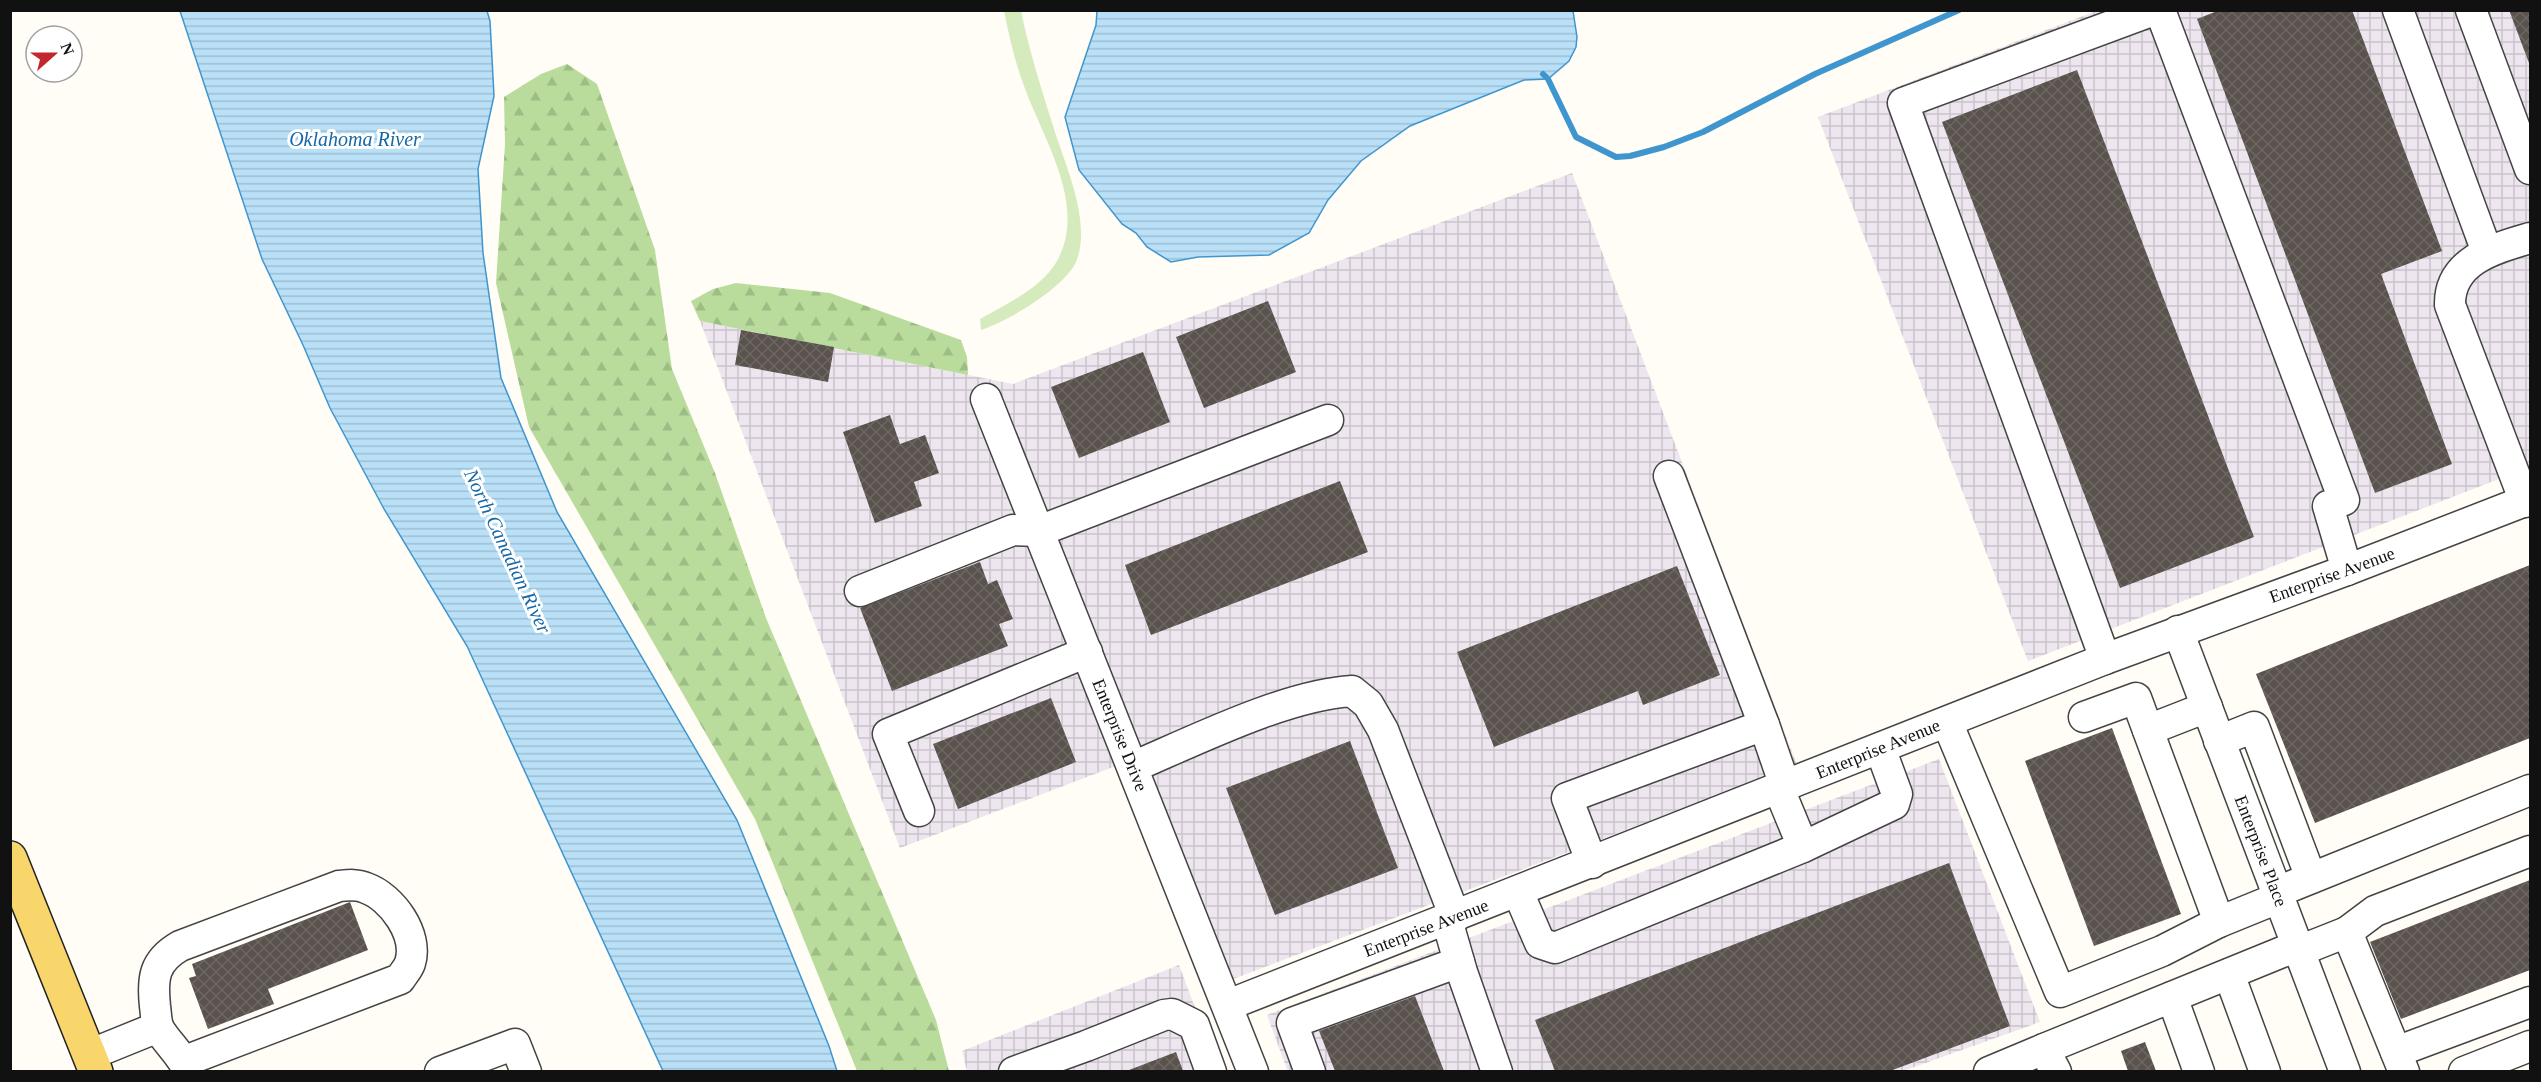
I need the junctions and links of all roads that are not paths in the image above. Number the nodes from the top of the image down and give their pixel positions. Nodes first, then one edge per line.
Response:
1 (2154, 10) edge
2 (2160, 10) edge
3 (2398, 10) edge
4 (2471, 10) edge
5 (2530, 170) edge
6 (2530, 238) edge
7 (2487, 252) junction
8 (986, 399) dead end
9 (1328, 420) dead end
10 (1669, 476) dead end
11 (2528, 500) edge
12 (1039, 531) junction
13 (2347, 570) junction
14 (860, 591) dead end
15 (2178, 631) junction
16 (1087, 652) junction
17 (2105, 659) junction
18 (2206, 707) junction
19 (2084, 717) dead end
20 (1947, 722) junction
21 (1764, 725) junction
22 (2148, 730) junction
23 (2219, 741) junction
24 (1880, 748) junction
25 (1133, 767) junction
26 (1782, 787) junction
27 (2530, 790) edge
28 (919, 812) dead end
29 (1803, 847) junction
30 (2530, 851) edge
31 (10, 858) edge
32 (1592, 863) junction
33 (2311, 878) junction
34 (1518, 892) junction
35 (2277, 895) junction
36 (1451, 919) junction
37 (2219, 922) junction
38 (2347, 932) junction
39 (2298, 949) junction
40 (1459, 962) junction
41 (2229, 974) junction
42 (2172, 997) junction
43 (2530, 1002) edge
44 (1229, 1009) junction
45 (1194, 1025) junction
46 (158, 1027) junction
47 (2530, 1046) edge
48 (2050, 1060) edge
49 (2400, 1062) edge
50 (93, 1063) edge
51 (187, 1066) edge
52 (440, 1071) edge
53 (525, 1071) edge
54 (1014, 1071) edge
55 (1211, 1071) edge
56 (1253, 1071) edge
57 (1310, 1071) edge
58 (1497, 1071) edge
59 (1989, 1071) edge
60 (2199, 1071) edge
61 (2265, 1071) edge
62 (2345, 1071) edge
63 (2464, 1071) edge

1 - 17 street
2 - 13 street
3 - 7 street
4 - 5 street
6 - 7 street
7 - 11 street
8 - 12 street, Enterprise Drive
9 - 12 street
10 - 21 street
11 - 13 street, Enterprise Avenue
12 - 14 street
12 - 16 street, Enterprise Drive
13 - 15 street, Enterprise Avenue
15 - 17 street, Enterprise Avenue
15 - 18 street, Enterprise Place
16 - 25 street, Enterprise Drive
16 - 28 street
17 - 20 street, Enterprise Avenue
18 - 22 street
18 - 23 street, Enterprise Place
19 - 22 street
20 - 24 street, Enterprise Avenue
20 - 37 street
21 - 26 street
21 - 32 street
22 - 37 street
23 - 33 street
23 - 35 street, Enterprise Place
24 - 26 street, Enterprise Avenue
24 - 29 street
25 - 36 street
25 - 44 street, Enterprise Drive
26 - 29 street
26 - 32 street, Enterprise Avenue
27 - 33 street
29 - 34 street
30 - 38 street
31 - 50 main road
32 - 34 street, Enterprise Avenue
33 - 35 street
34 - 36 street, Enterprise Avenue
35 - 37 street
35 - 39 street, Enterprise Place
36 - 40 street
36 - 44 street, Enterprise Avenue
38 - 39 street
38 - 49 street
39 - 41 street
39 - 62 street, Enterprise Place
40 - 57 street
40 - 58 street
41 - 42 street
41 - 61 street
42 - 48 street
42 - 60 street
43 - 49 street
44 - 45 street, Enterprise Avenue
44 - 56 street, Enterprise Drive
45 - 54 street
45 - 55 street
46 - 50 street
46 - 51 street
46 - 51 street
47 - 63 street
48 - 59 street
52 - 53 street

